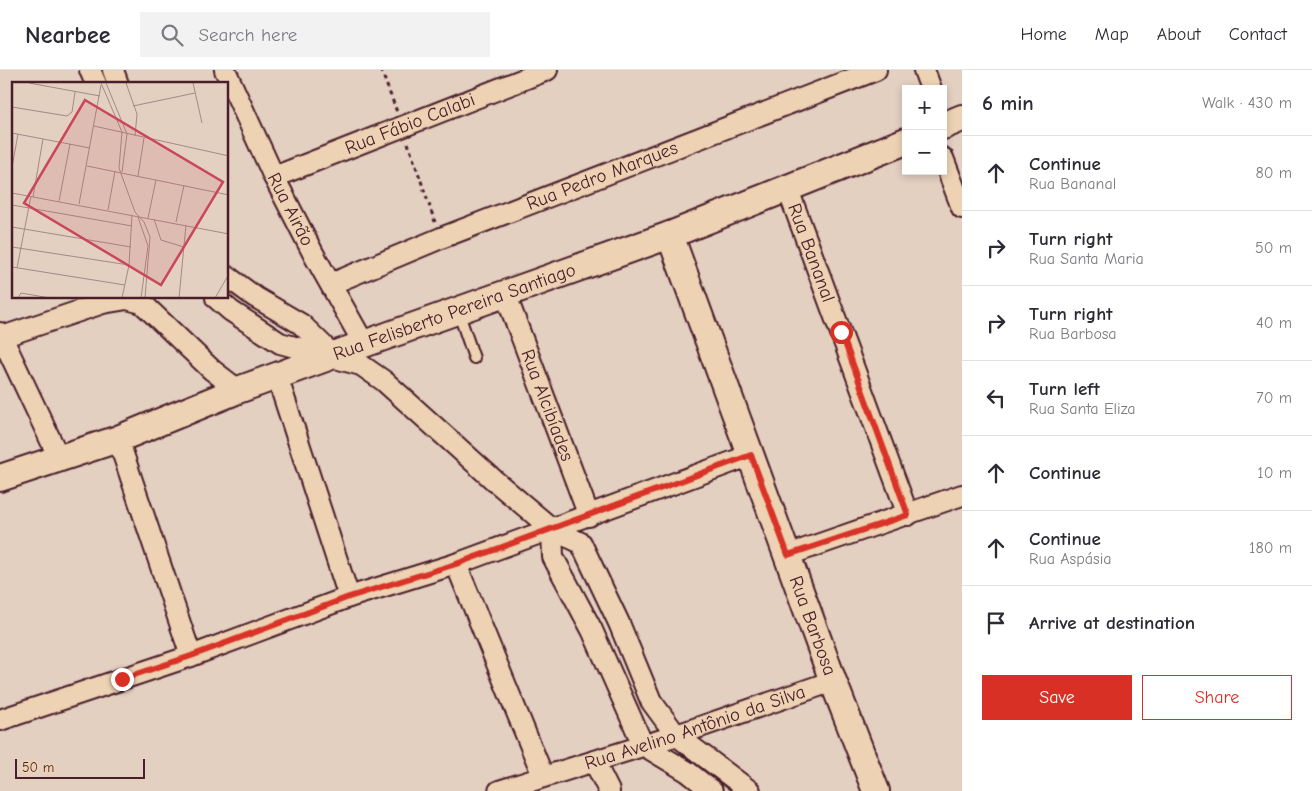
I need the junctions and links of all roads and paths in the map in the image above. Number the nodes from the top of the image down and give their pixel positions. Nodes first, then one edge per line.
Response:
1 (90, 70) edge
2 (113, 70) edge
3 (381, 70) edge
4 (547, 70) edge
5 (876, 70) edge
6 (924, 70) edge
7 (228, 71) edge
8 (95, 82) edge
9 (117, 82) edge
10 (930, 85) edge
11 (403, 127) junction
12 (902, 143) edge
13 (947, 169) edge
14 (274, 177) junction
15 (787, 187) junction
16 (962, 208) edge
17 (670, 235) junction
18 (441, 238) junction
19 (229, 278) edge
20 (330, 284) junction
21 (506, 293) junction
22 (217, 299) edge
23 (458, 311) junction
24 (1, 335) edge
25 (364, 344) junction
26 (334, 356) junction
27 (474, 358) dead end
28 (277, 376) junction
29 (238, 390) junction
30 (118, 439) junction
31 (751, 455) junction
32 (59, 458) junction
33 (0, 478) edge
34 (962, 495) edge
35 (908, 515) junction
36 (588, 516) junction
37 (552, 529) junction
38 (788, 555) junction
39 (456, 564) junction
40 (349, 597) junction
41 (191, 656) junction
42 (833, 681) junction
43 (0, 720) edge
44 (676, 735) junction
45 (643, 745) junction
46 (594, 761) junction
47 (543, 776) junction
48 (499, 791) edge
49 (609, 791) edge
50 (712, 791) edge
51 (750, 791) edge
52 (876, 791) edge

1 - 8 street
2 - 9 street
3 - 11 path
4 - 11 street, Rua Fábio Calabi
5 - 18 street, Rua Pedro Marques
6 - 10 street
7 - 14 street, Rua Airão
11 - 14 street, Rua Fábio Calabi
11 - 18 path
12 - 15 street, Rua Felisberto Pereira Santiago
13 - 16 street
14 - 20 street, Rua Airão
15 - 17 street, Rua Felisberto Pereira Santiago
15 - 35 street, Rua Bananal
17 - 21 street, Rua Felisberto Pereira Santiago
17 - 31 street, Rua Barbosa
18 - 20 street, Rua Pedro Marques
19 - 26 street
20 - 25 street, Rua Airão
21 - 23 street, Rua Felisberto Pereira Santiago
21 - 36 street, Rua Alcibíades
22 - 26 street
23 - 25 street, Rua Felisberto Pereira Santiago
23 - 27 lane
24 - 29 street
24 - 32 street
25 - 26 street, Rua Felisberto Pereira Santiago
26 - 28 street, Rua Felisberto Pereira Santiago
26 - 37 street
28 - 29 street, Rua Felisberto Pereira Santiago
28 - 40 street
29 - 30 street, Rua Felisberto Pereira Santiago
30 - 32 street, Rua Felisberto Pereira Santiago
30 - 41 street
31 - 36 street
31 - 38 street, Rua Barbosa
32 - 33 street, Rua Felisberto Pereira Santiago
34 - 35 street
35 - 38 street
36 - 37 street
37 - 39 street
37 - 44 street
37 - 45 street
38 - 42 street, Rua Barbosa
39 - 40 street
39 - 47 street
40 - 41 street
41 - 43 street
42 - 44 street, Rua Avelino Antônio da Silva
42 - 52 street, Rua Barbosa
44 - 45 street, Rua Avelino Antônio da Silva
44 - 51 street
45 - 46 street, Rua Avelino Antônio da Silva
45 - 50 street
46 - 47 street, Rua Avelino Antônio da Silva
46 - 49 street
47 - 48 street, Rua Avelino Antônio da Silva

